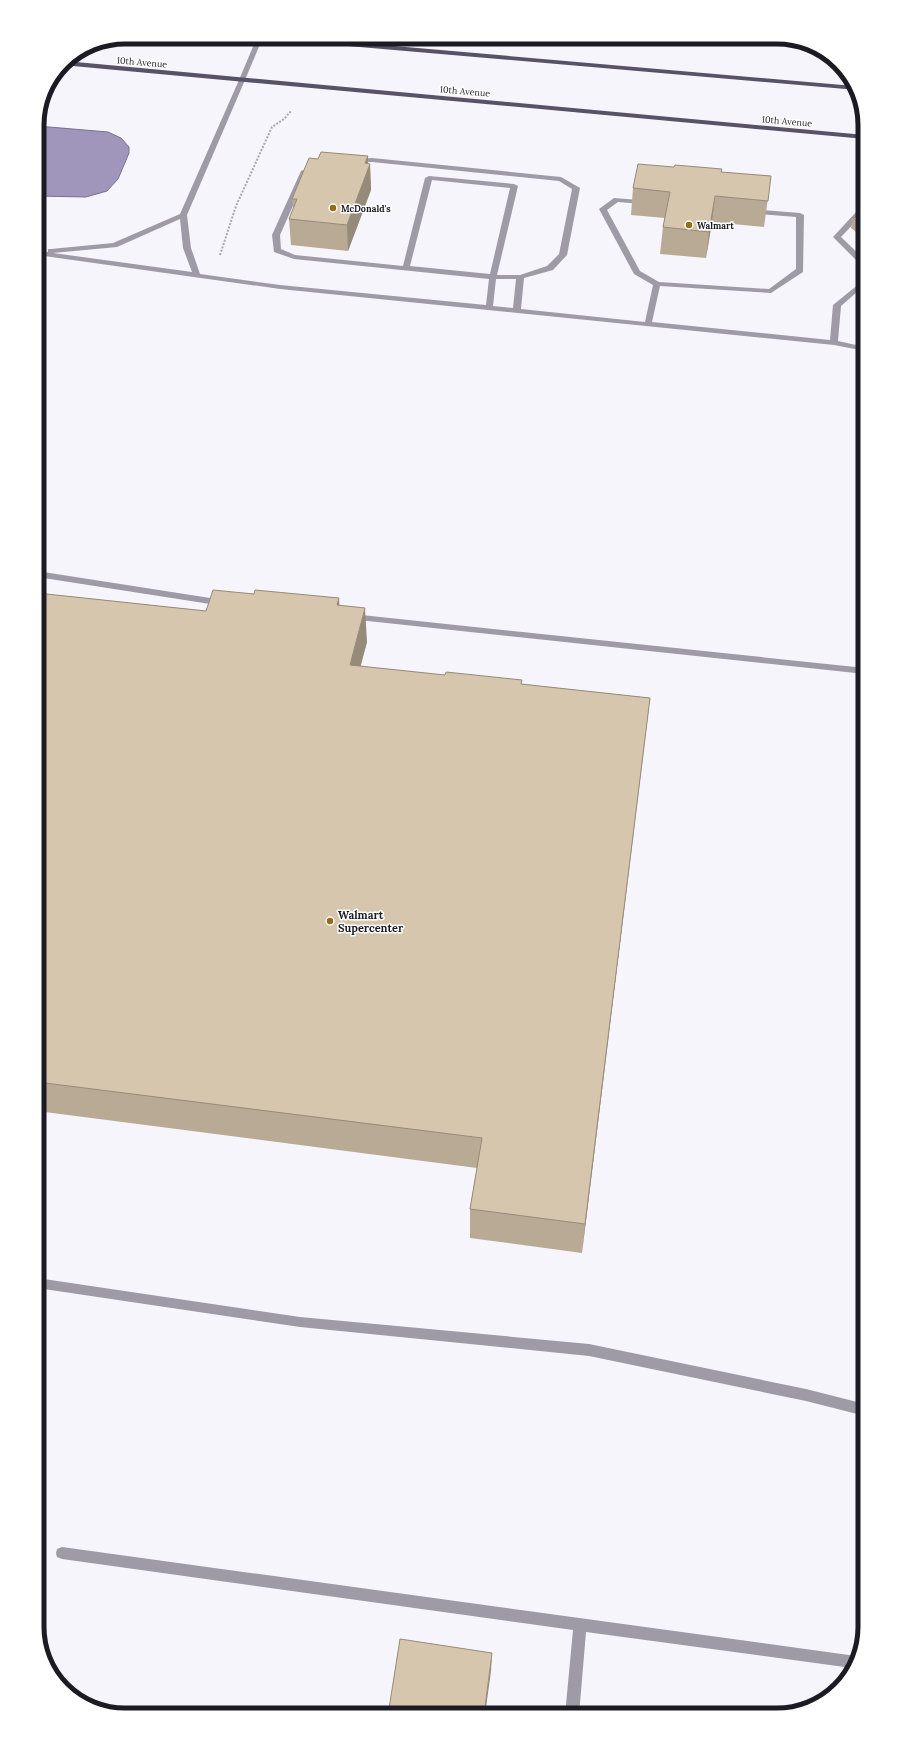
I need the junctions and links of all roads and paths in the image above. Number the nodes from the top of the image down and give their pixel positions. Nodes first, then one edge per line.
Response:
1 (257, 44) edge
2 (348, 44) edge
3 (72, 64) edge
4 (242, 80) junction
5 (848, 87) edge
6 (858, 136) edge
7 (183, 215) junction
8 (858, 215) edge
9 (44, 252) edge
10 (44, 254) edge
11 (858, 257) edge
12 (406, 268) junction
13 (197, 276) junction
14 (493, 276) junction
15 (520, 277) junction
16 (657, 284) junction
17 (858, 286) edge
18 (489, 308) junction
19 (517, 311) junction
20 (648, 324) junction
21 (834, 342) junction
22 (858, 347) edge
23 (44, 575) edge
24 (234, 604) edge
25 (341, 616) edge
26 (858, 670) edge
27 (44, 1284) edge
28 (858, 1408) edge
29 (62, 1553) dead end
30 (580, 1624) junction
31 (851, 1662) edge
32 (573, 1708) edge

1 - 4 street
2 - 5 main road
3 - 4 main road, 10th Avenue
4 - 6 main road, 10th Avenue
4 - 7 street
7 - 9 street
7 - 13 street
8 - 11 street
10 - 13 street
12 - 14 street
12 - 14 street
12 - 15 street
13 - 18 street
14 - 15 street
14 - 18 street
15 - 19 street
16 - 16 street
16 - 20 street
17 - 21 street
18 - 19 street
19 - 20 street
20 - 21 street
21 - 22 street
23 - 24 street
25 - 26 street
27 - 28 street
29 - 30 street
30 - 31 street
30 - 32 street

